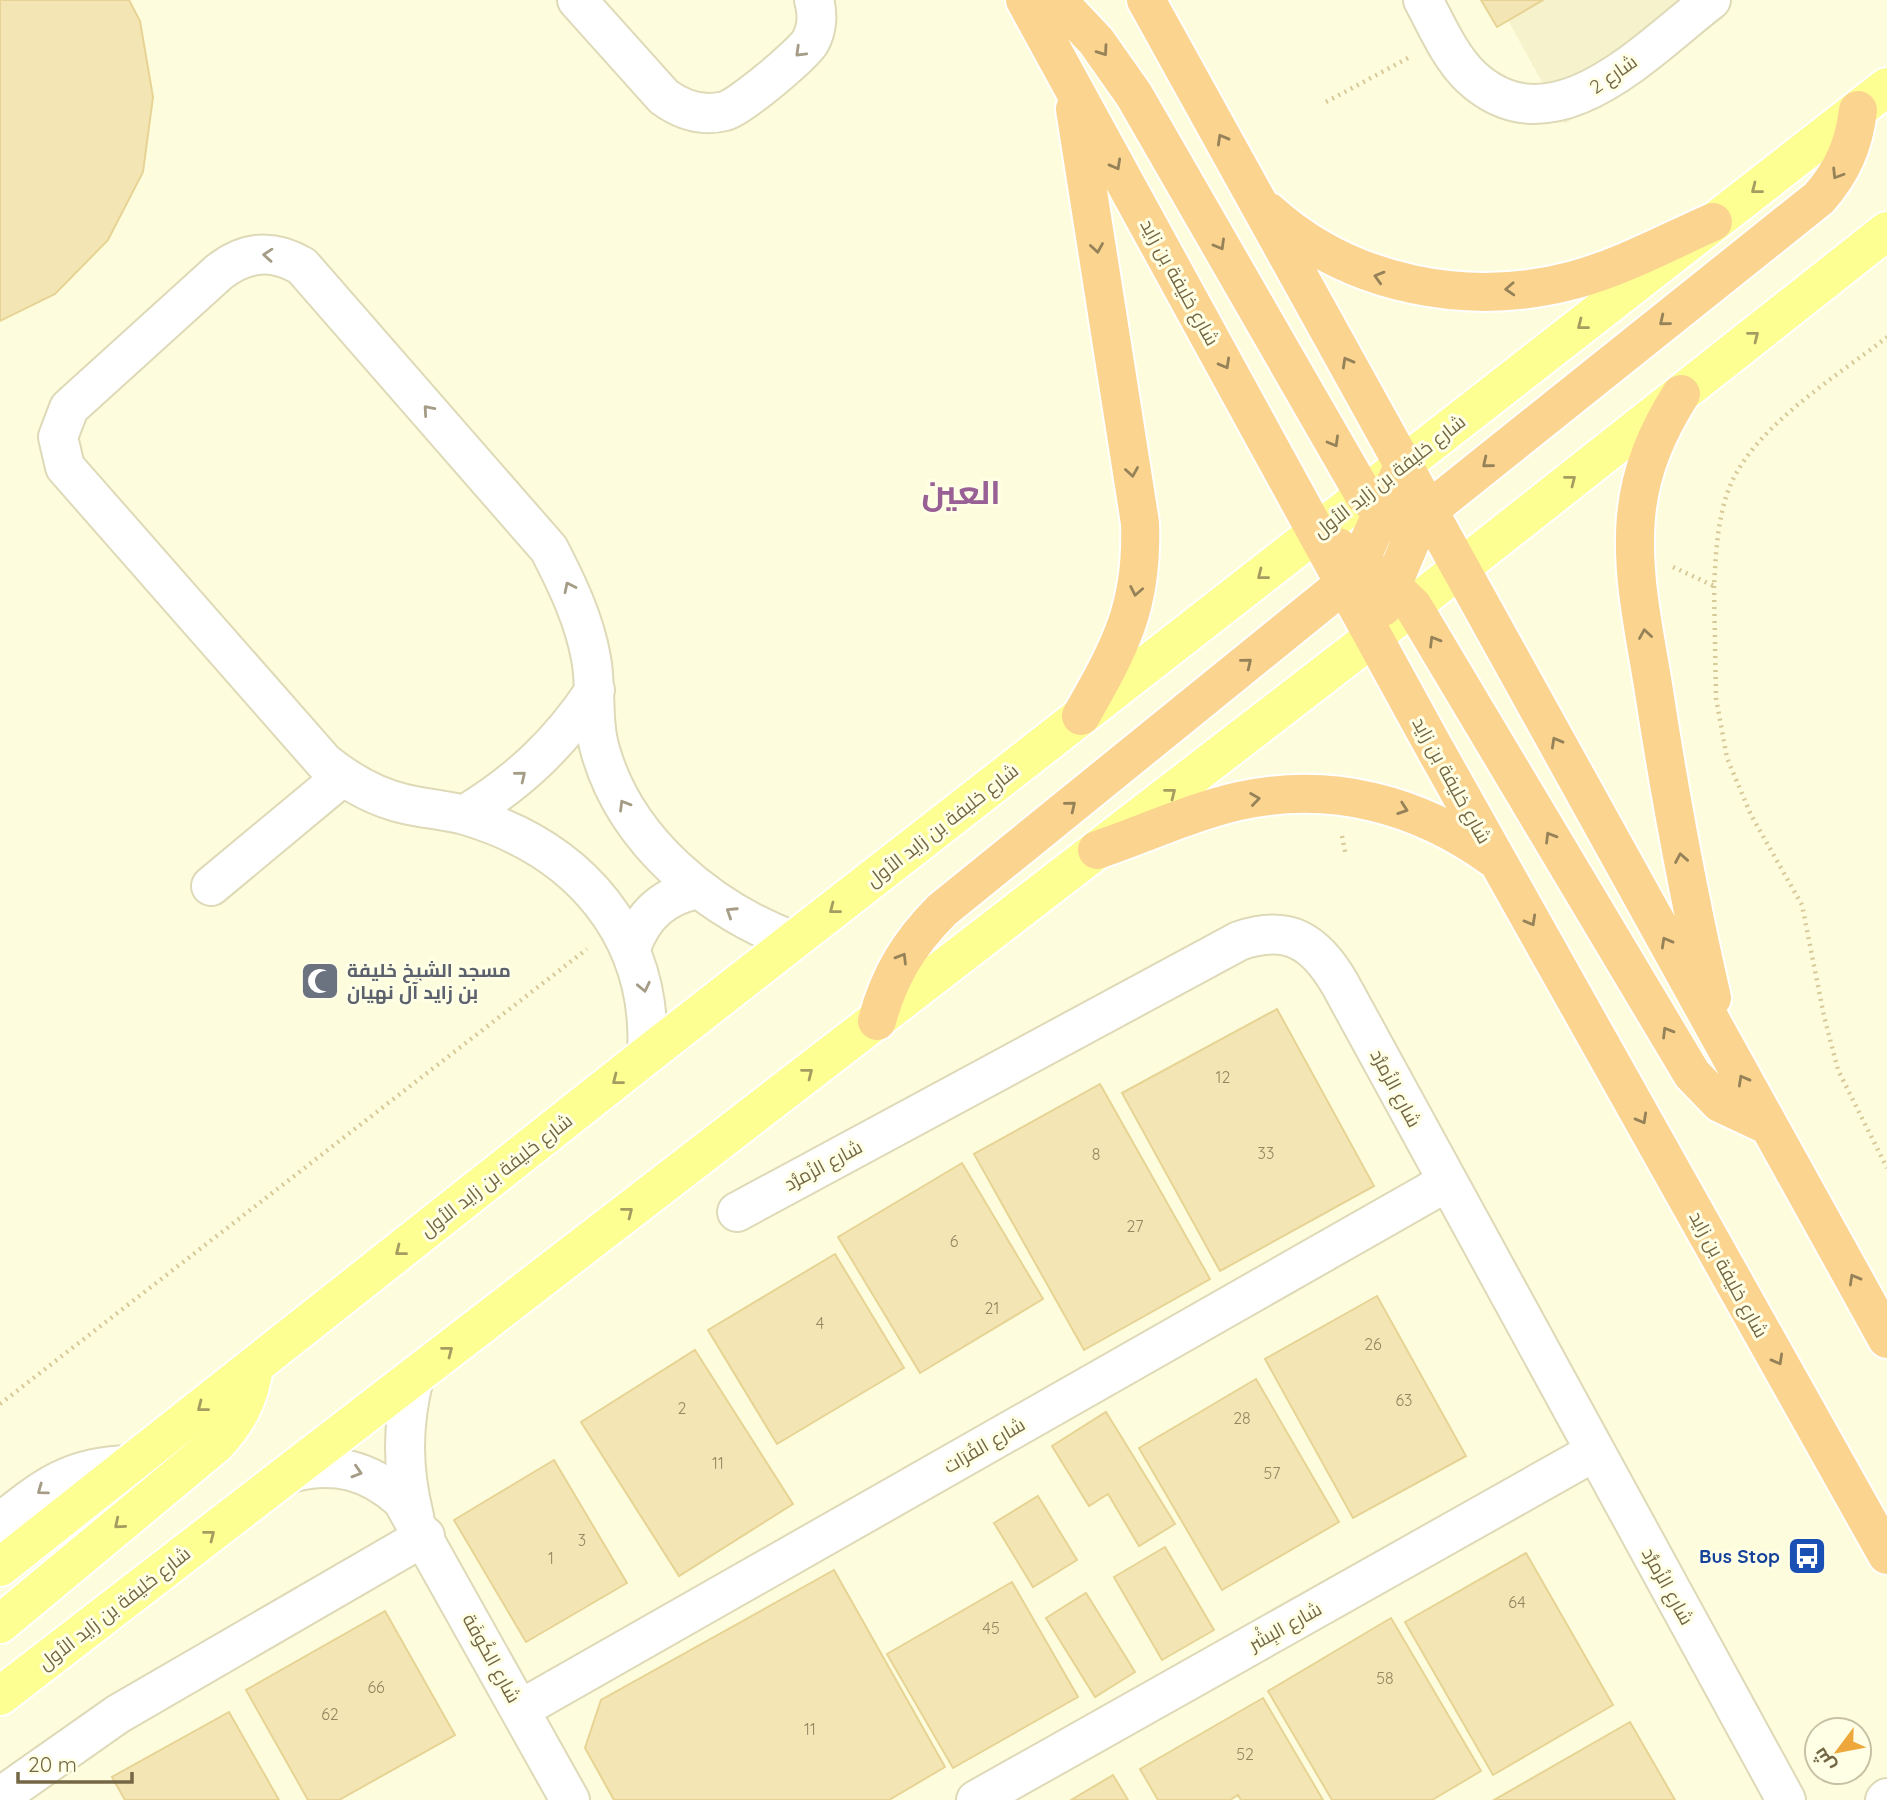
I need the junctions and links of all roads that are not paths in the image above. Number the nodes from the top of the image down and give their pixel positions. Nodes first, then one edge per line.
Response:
1 (577, 0) edge
2 (814, 0) edge
3 (1025, 0) edge
4 (1057, 0) edge
5 (1146, 0) edge
6 (1423, 0) edge
7 (1711, 0) edge
8 (1071, 83) junction
9 (1887, 87) edge
10 (1858, 110) junction
11 (1255, 199) junction
12 (1713, 222) junction
13 (1887, 231) edge
14 (1681, 394) junction
15 (1404, 464) junction
16 (1374, 504) junction
17 (1421, 523) junction
18 (1316, 533) junction
19 (1460, 567) junction
20 (1352, 572) junction
21 (1402, 595) junction
22 (1373, 637) junction
23 (595, 690) junction
24 (1081, 716) junction
25 (342, 777) junction
26 (464, 815) junction
27 (1097, 850) junction
28 (1497, 861) junction
29 (211, 886) dead end
30 (699, 889) junction
31 (625, 937) junction
32 (793, 942) junction
33 (877, 1021) junction
34 (1723, 1044) junction
35 (647, 1055) junction
36 (1767, 1125) junction
37 (1447, 1182) junction
38 (737, 1212) dead end
39 (1887, 1339) edge
40 (254, 1366) junction
41 (414, 1378) junction
42 (1594, 1452) junction
43 (129, 1465) junction
44 (290, 1473) junction
45 (0, 1522) edge
46 (420, 1526) junction
47 (1887, 1555) edge
48 (0, 1567) edge
49 (0, 1624) edge
50 (0, 1696) edge
51 (521, 1709) junction
52 (0, 1797) edge
53 (570, 1800) edge
54 (976, 1800) edge
55 (1786, 1800) edge

2 -> 1 street
3 - 8 highway, شارع خليفة بن زايد
4 -> 16 highway
11 -> 5 highway
6 - 7 street, شارع 2
8 -> 18 highway, شارع خليفة بن زايد
8 -> 24 highway
9 - 10 main road, شارع خليفة بن زايد الأول
10 -> 12 main road, شارع خليفة بن زايد الأول
10 -> 17 highway
12 -> 11 highway
15 -> 11 highway
12 -> 15 main road, شارع خليفة بن زايد الأول
14 -> 13 main road, شارع خليفة بن زايد الأول
19 -> 14 main road, شارع خليفة بن زايد الأول
34 -> 14 highway
15 - 16 main road, شارع خليفة بن زايد الأول
15 - 17 highway
16 - 17 highway
16 - 18 main road, شارع خليفة بن زايد الأول
16 - 20 highway
17 - 19 highway
17 - 21 highway
18 - 20 highway, شارع خليفة بن زايد
18 -> 24 main road, شارع خليفة بن زايد الأول
19 - 21 main road, شارع خليفة بن زايد الأول
34 -> 19 highway
20 - 21 highway
20 - 22 highway, شارع خليفة بن زايد
33 -> 20 highway
21 - 22 main road, شارع خليفة بن زايد الأول
36 -> 21 highway
27 -> 22 main road, شارع خليفة بن زايد الأول
22 - 28 highway, شارع خليفة بن زايد
23 -> 25 street
26 -> 23 street
30 -> 23 street
24 -> 32 main road, شارع خليفة بن زايد الأول
25 - 26 street
25 - 29 street
26 - 31 street
27 -> 28 highway
27 - 33 main road, شارع خليفة بن زايد الأول
28 -> 47 highway, شارع خليفة بن زايد
30 - 31 street
32 -> 30 street
31 -> 35 street
32 - 35 main road, شارع خليفة بن زايد الأول
41 -> 33 main road, شارع خليفة بن زايد الأول
36 -> 34 highway
35 -> 40 main road, شارع خليفة بن زايد الأول
39 -> 36 highway
37 - 38 street, شارع الزُمرُّد
37 - 42 street, شارع الزُمرُّد
37 - 51 street, شارع الفُرَات
40 -> 43 main road, شارع خليفة بن زايد الأول
40 -> 49 main road
41 - 44 main road, شارع خليفة بن زايد الأول
41 - 46 street, شارع الكُوفَة
42 - 54 street, شارع البِشْر
42 - 55 street, شارع الزُمرُّد
43 -> 45 street
43 - 48 main road, شارع خليفة بن زايد الأول
44 -> 46 street, شارع الكُوفَة
50 -> 44 main road, شارع خليفة بن زايد الأول
46 - 51 street, شارع الكُوفَة
46 - 52 street
51 - 53 street, شارع الكُوفَة

